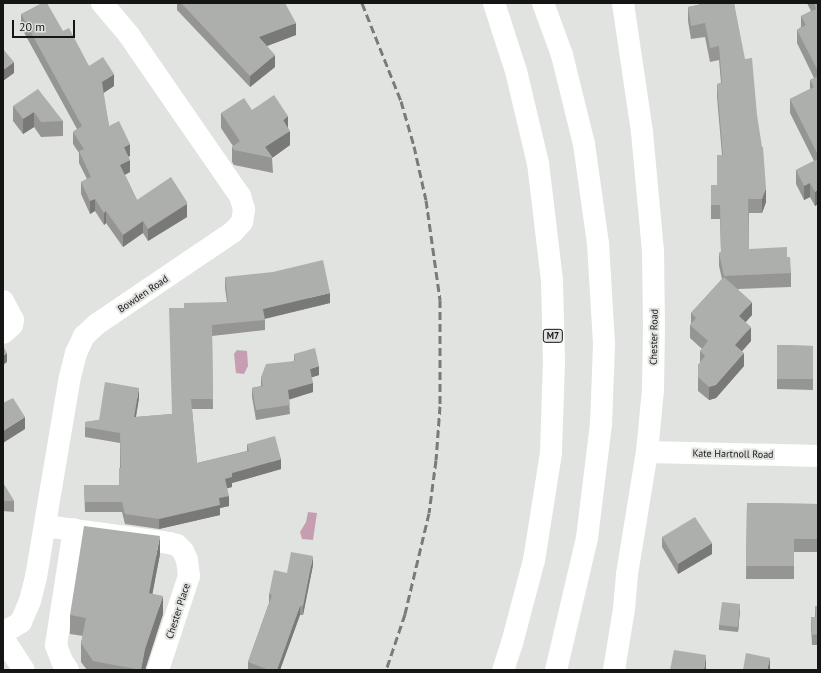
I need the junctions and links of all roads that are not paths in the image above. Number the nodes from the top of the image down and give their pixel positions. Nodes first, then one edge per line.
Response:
1 (102, 3) edge
2 (494, 3) edge
3 (544, 3) edge
4 (623, 3) edge
5 (3, 301) edge
6 (3, 333) edge
7 (648, 452) junction
8 (818, 456) edge
9 (45, 526) junction
10 (74, 529) junction
11 (3, 634) edge
12 (3, 638) edge
13 (24, 670) edge
14 (68, 670) edge
15 (158, 670) edge
16 (503, 670) edge
17 (556, 670) edge
18 (614, 670) edge

1 - 9 main road, Bowden Road
2 - 16 main road, M7
3 - 17 main road
4 - 7 main road, Chester Road
5 - 6 main road
7 - 8 main road, Kate Hartnoll Road
7 - 18 main road, Chester Road
9 - 10 main road, Chester Place
9 - 11 main road, Bowden Road
10 - 14 main road
10 - 15 main road, Chester Place
12 - 13 main road

